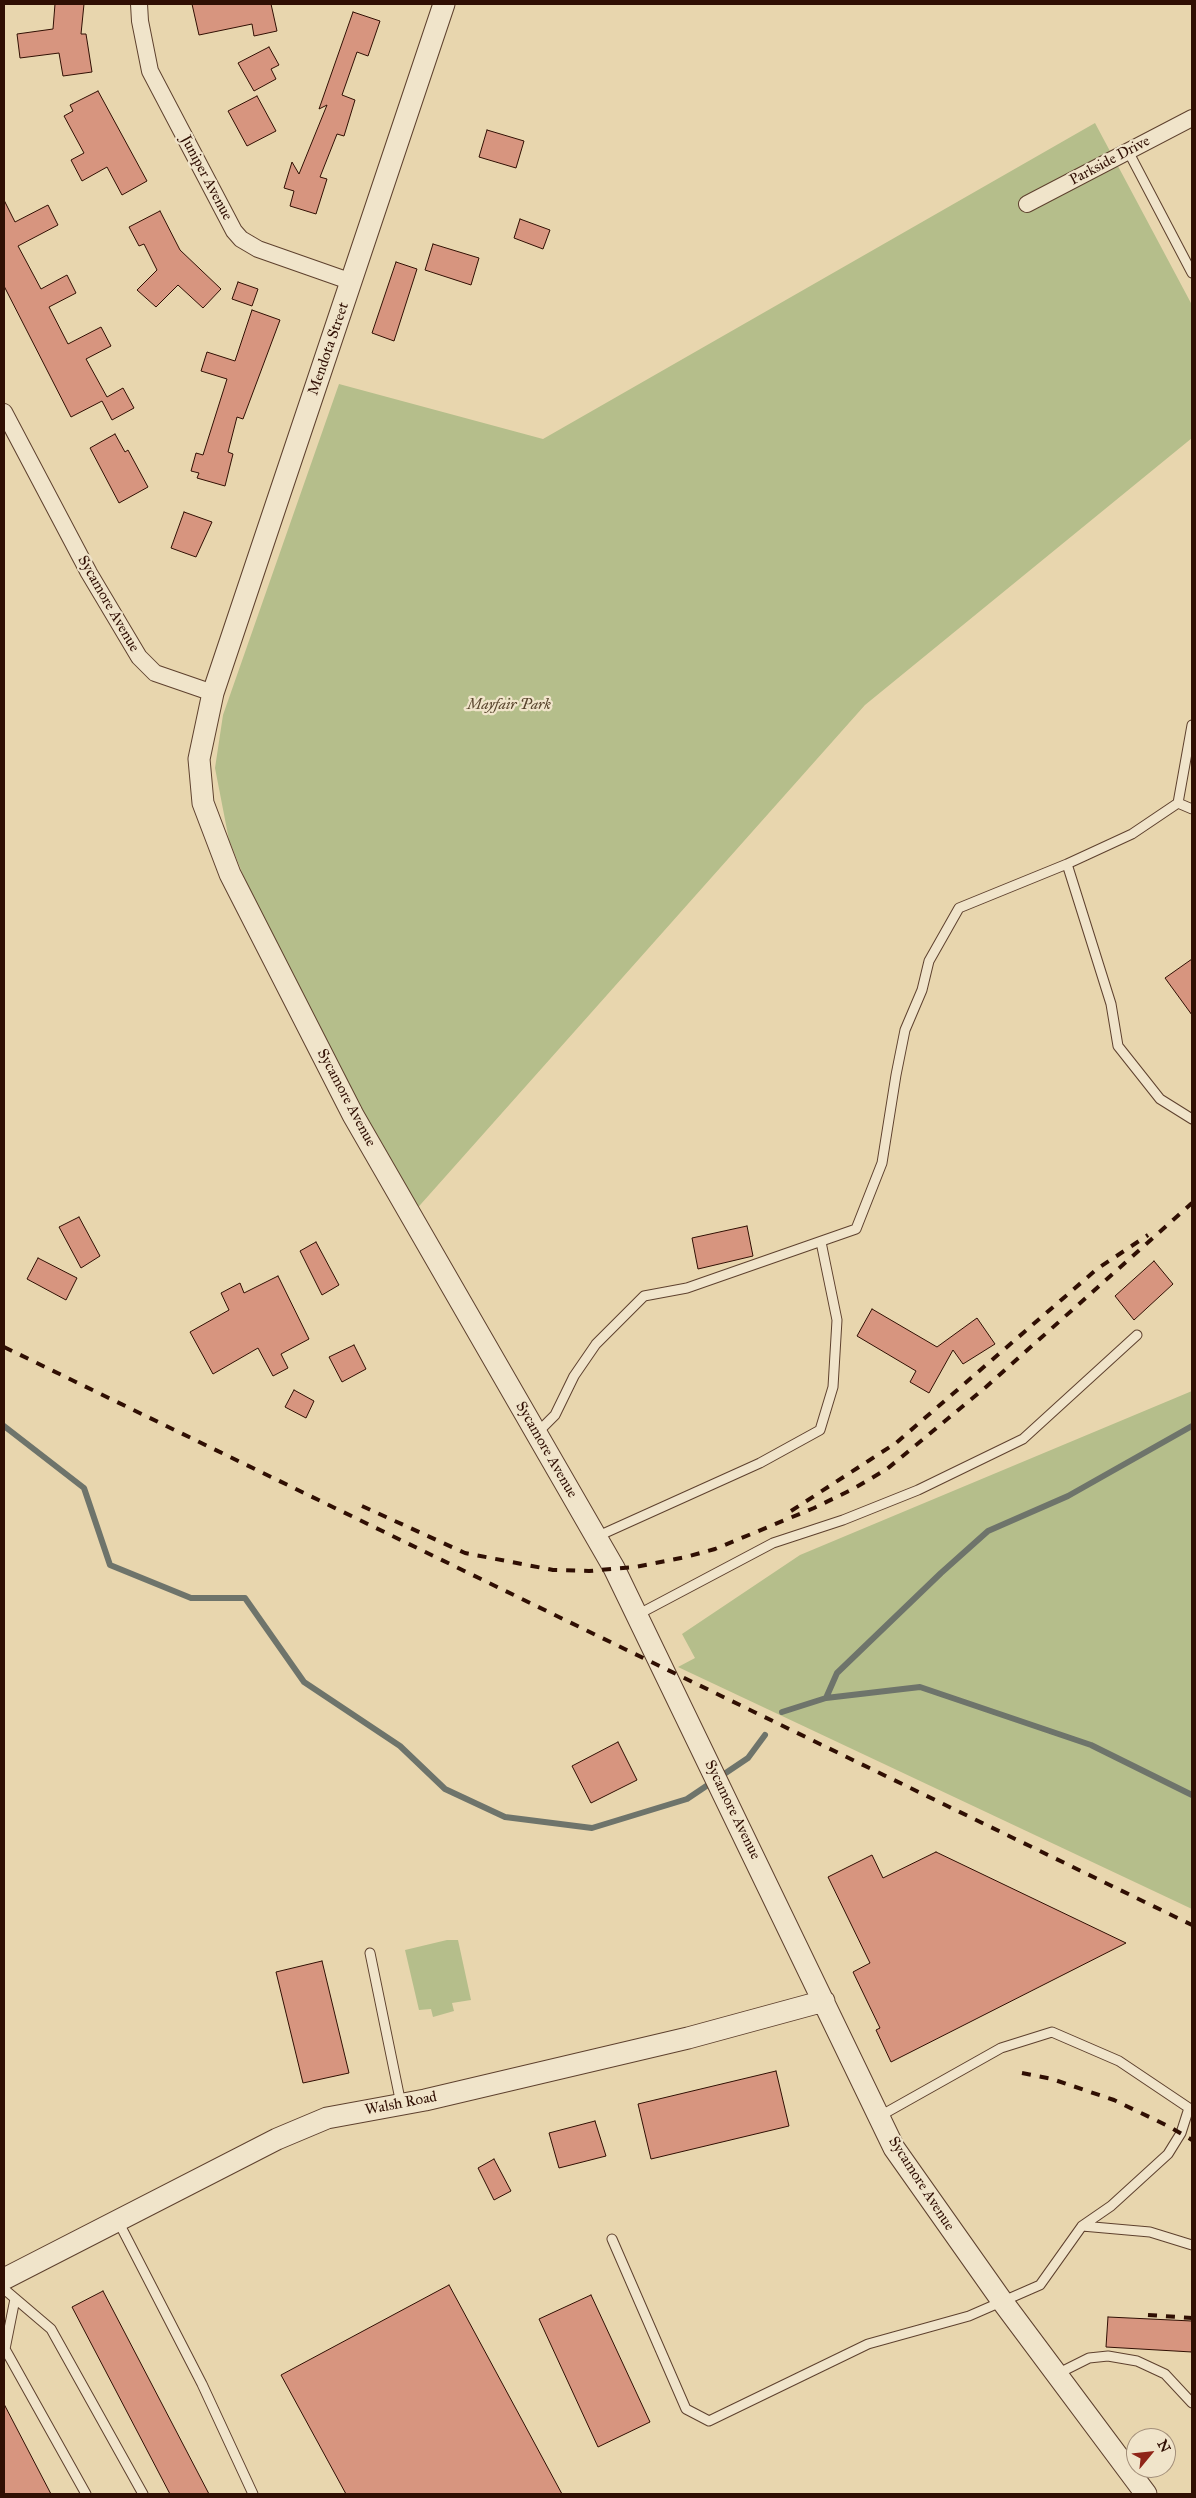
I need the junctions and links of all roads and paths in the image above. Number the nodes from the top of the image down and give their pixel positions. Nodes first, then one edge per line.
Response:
1 (139, 4) edge
2 (444, 4) edge
3 (1192, 118) edge
4 (1128, 151) junction
5 (1027, 204) dead end
6 (1192, 272) edge
7 (352, 282) junction
8 (4, 412) edge
9 (213, 693) junction
10 (1192, 726) edge
11 (1178, 804) junction
12 (1192, 809) edge
13 (1067, 864) junction
14 (1192, 1119) edge
15 (821, 1242) junction
16 (1137, 1335) dead end
17 (536, 1433) junction
18 (595, 1538) junction
19 (636, 1615) junction
20 (370, 1953) dead end
21 (824, 2001) junction
22 (401, 2105) junction
23 (880, 2116) junction
24 (118, 2221) junction
25 (1082, 2226) junction
26 (612, 2239) dead end
27 (1192, 2245) edge
28 (4, 2279) edge
29 (4, 2289) edge
30 (15, 2299) junction
31 (1002, 2301) junction
32 (1056, 2374) junction
33 (1192, 2403) edge
34 (86, 2494) edge
35 (143, 2494) edge
36 (253, 2494) edge
37 (1146, 2494) edge

1 - 7 street, Juniper Avenue
2 - 7 street, Mendota Street
3 - 4 street, Parkside Drive
4 - 5 street, Parkside Drive
4 - 6 lane
7 - 9 street, Mendota Street
8 - 9 street, Sycamore Avenue
9 - 17 street, Sycamore Avenue
10 - 11 lane
11 - 12 lane
11 - 13 lane
13 - 14 lane
13 - 15 lane
15 - 17 lane
15 - 18 lane
16 - 19 lane
17 - 18 street, Sycamore Avenue
18 - 19 street, Sycamore Avenue
19 - 21 street, Sycamore Avenue
20 - 22 lane
21 - 22 street, Walsh Road
21 - 23 street, Sycamore Avenue
22 - 24 street, Walsh Road
23 - 25 lane
23 - 31 street, Sycamore Avenue
24 - 28 street, Walsh Road
24 - 36 lane
25 - 27 lane
25 - 31 lane
26 - 31 lane
29 - 30 lane
30 - 34 lane
30 - 35 lane
31 - 32 street, Sycamore Avenue
32 - 33 lane
32 - 37 street, Sycamore Avenue

